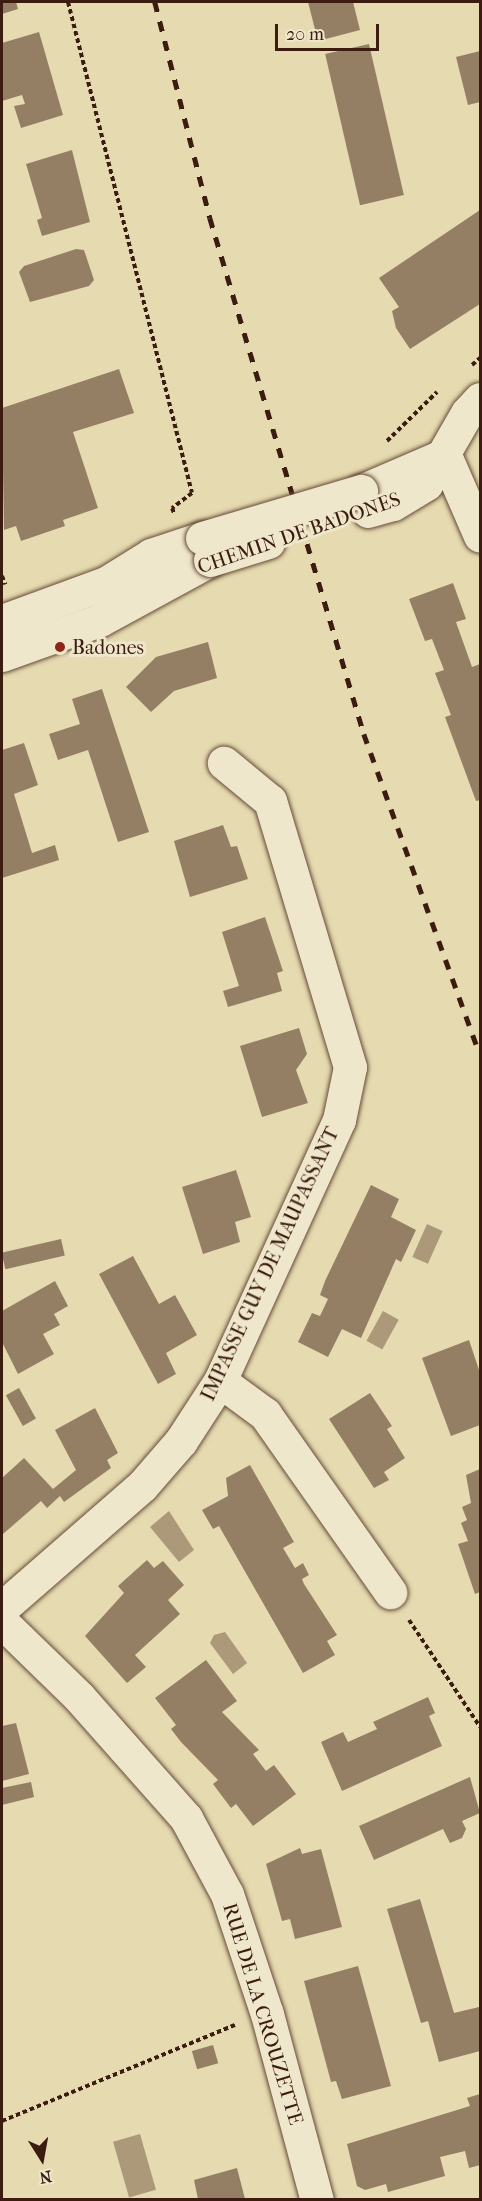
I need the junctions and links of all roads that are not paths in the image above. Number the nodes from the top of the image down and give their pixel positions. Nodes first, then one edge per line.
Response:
1 (480, 399) edge
2 (445, 455) junction
3 (480, 536) edge
4 (206, 549) junction
5 (2, 621) edge
6 (2, 655) edge
7 (224, 763) dead end
8 (220, 1381) junction
9 (390, 1592) road end
10 (2, 1608) edge
11 (2, 1622) edge
12 (317, 2199) edge

1 - 2 street, CHEMIN DE BADONES
2 - 3 street
2 - 4 street, CHEMIN DE BADONES, bridge
4 - 5 street, CHEMIN DE BADONES
4 - 6 street, CHEMIN DE BADONES
7 - 8 street, IMPASSE GUY DE MAUPASSANT
8 - 9 street
8 - 10 street, IMPASSE GUY DE MAUPASSANT
11 - 12 street, RUE DE LA CROUZETTE

